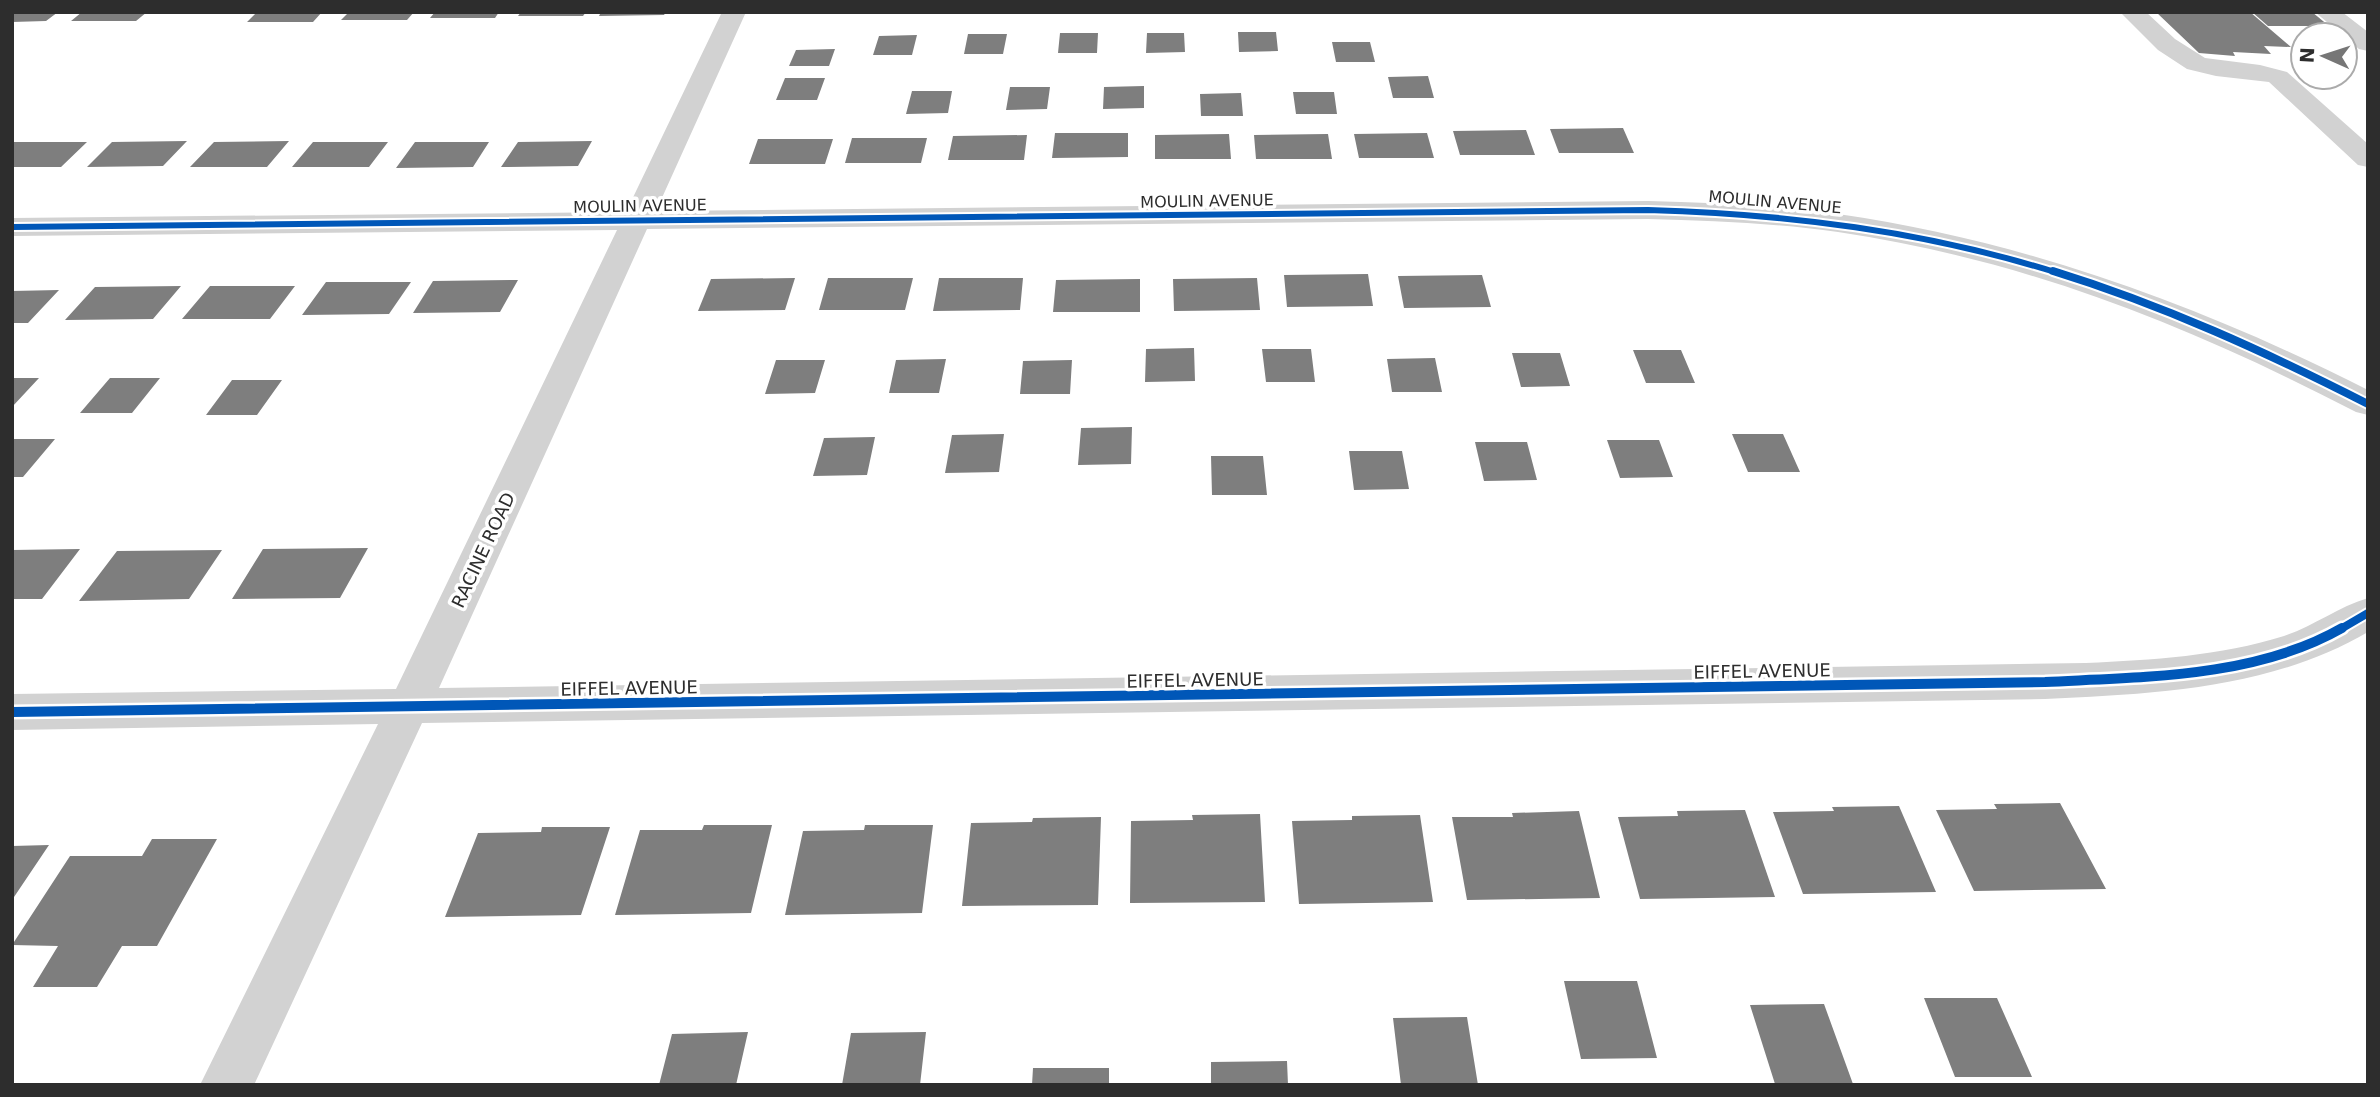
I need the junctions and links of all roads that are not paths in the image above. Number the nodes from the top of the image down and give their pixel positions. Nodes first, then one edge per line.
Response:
1 (734, 12) edge
2 (2132, 12) edge
3 (2327, 12) edge
4 (2368, 44) edge
5 (2368, 159) edge
6 (637, 220) junction
7 (12, 226) edge
8 (2368, 404) edge
9 (2368, 613) edge
10 (408, 707) junction
11 (12, 712) edge
12 (226, 1085) edge

1 - 6 street, RACINE ROAD
2 - 5 street
3 - 4 street
6 - 7 street, MOULIN AVENUE
6 - 8 street, MOULIN AVENUE
6 - 10 street, RACINE ROAD
9 - 10 street, EIFFEL AVENUE
10 - 11 street, EIFFEL AVENUE
10 - 12 street, RACINE ROAD

